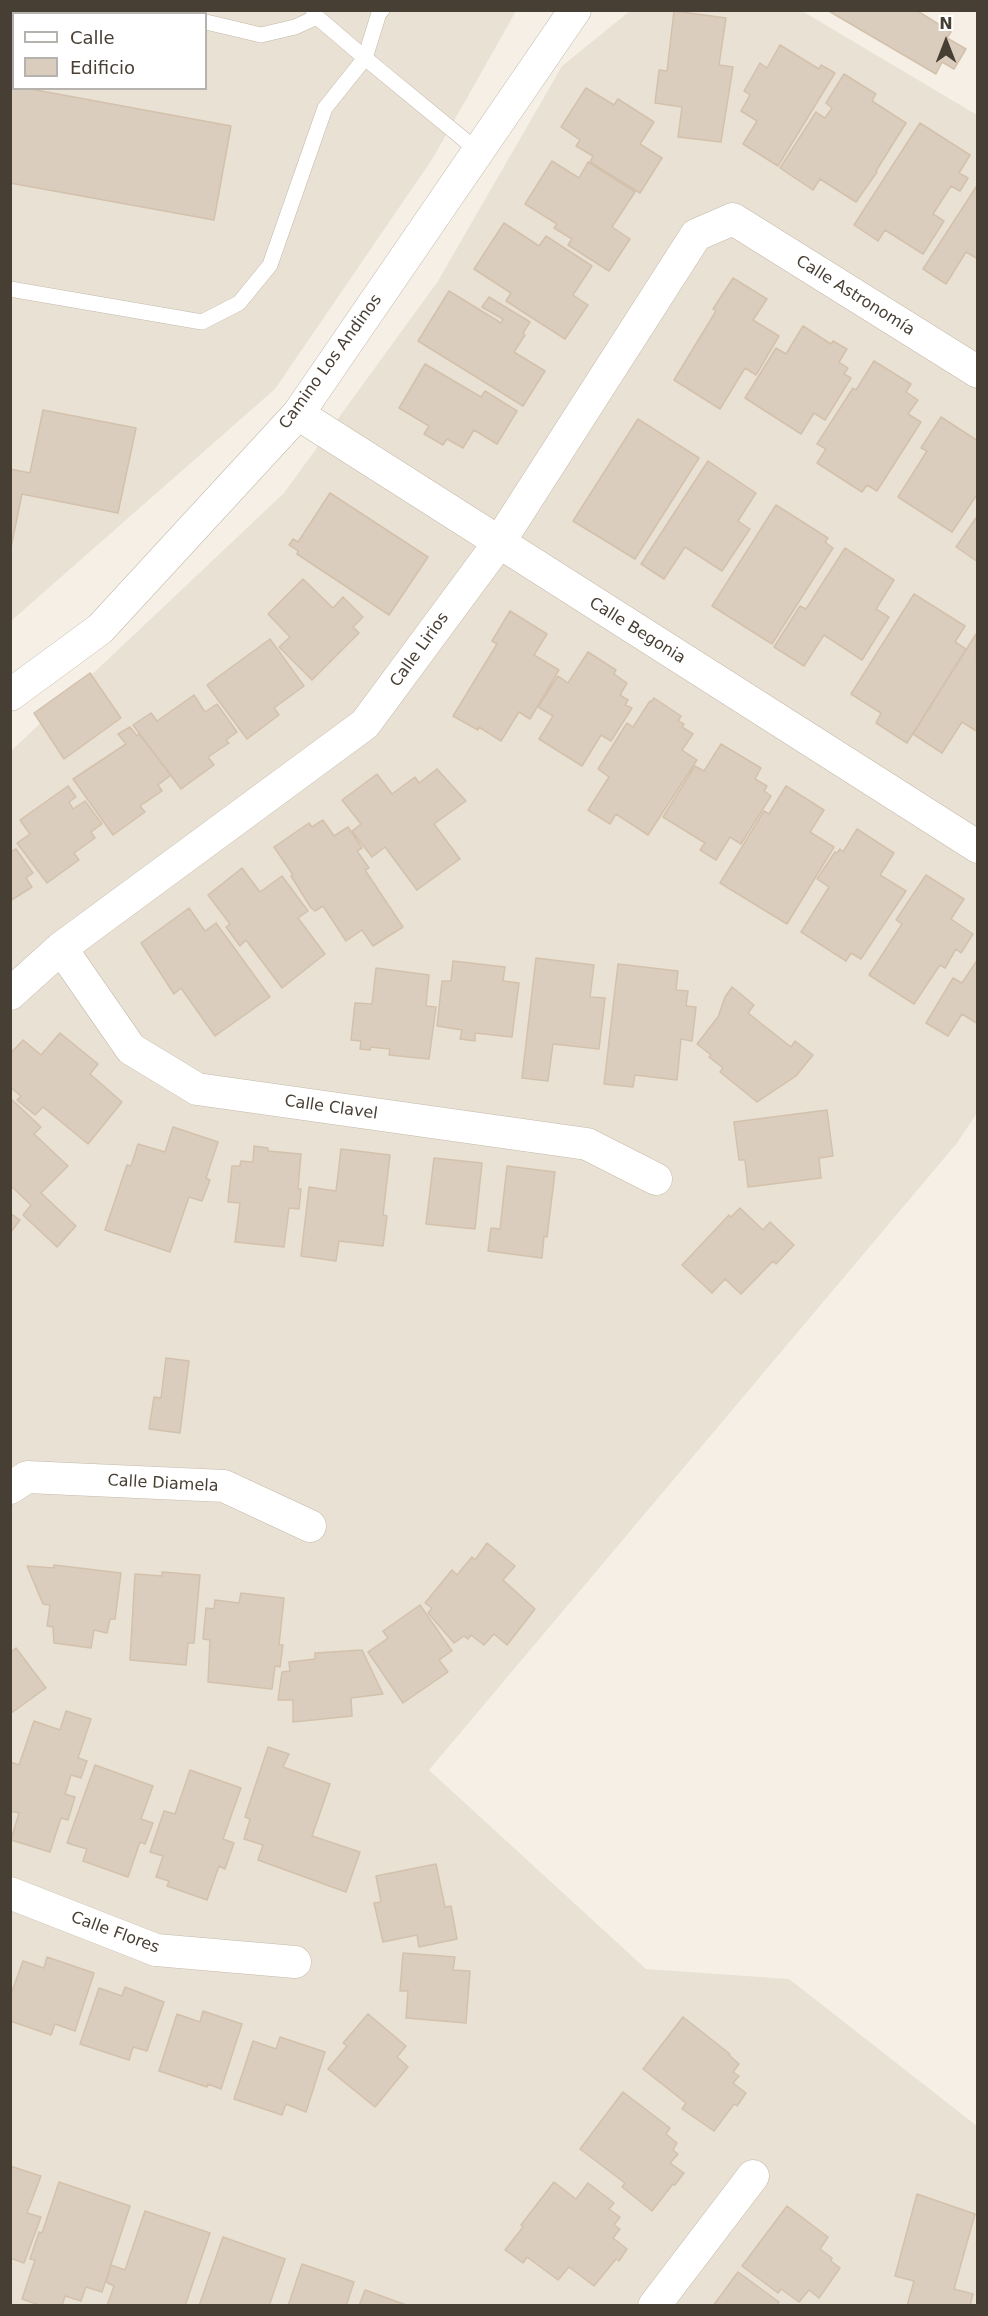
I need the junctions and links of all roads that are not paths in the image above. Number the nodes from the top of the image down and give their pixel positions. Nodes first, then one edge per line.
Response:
1 (382, 10) edge
2 (575, 10) edge
3 (315, 14) edge
4 (207, 22) edge
5 (365, 58) junction
6 (478, 151) junction
7 (733, 219) joint
8 (10, 289) edge
9 (978, 372) edge
10 (298, 414) junction
11 (498, 544) junction
12 (10, 695) edge
13 (978, 847) edge
14 (61, 948) junction
15 (10, 994) edge
16 (656, 1179) dead end
17 (10, 1488) edge
18 (310, 1526) dead end
19 (10, 1893) edge
20 (296, 1962) dead end
21 (753, 2176) dead end
22 (654, 2306) edge

1 - 5 lane
2 - 6 street, Camino Los Andinos
3 - 4 lane
3 - 5 lane
5 - 6 lane
5 - 8 lane
6 - 10 street, Camino Los Andinos
7 - 9 street, Calle Astronomía
7 - 11 street, Calle Lirios
10 - 11 street, Calle Begonia
10 - 12 street, Camino Los Andinos
11 - 13 street, Calle Begonia
11 - 14 street, Calle Lirios
14 - 15 street, Calle Lirios
14 - 16 street, Calle Clavel
17 - 18 street, Calle Diamela
19 - 20 street, Calle Flores
21 - 22 street

